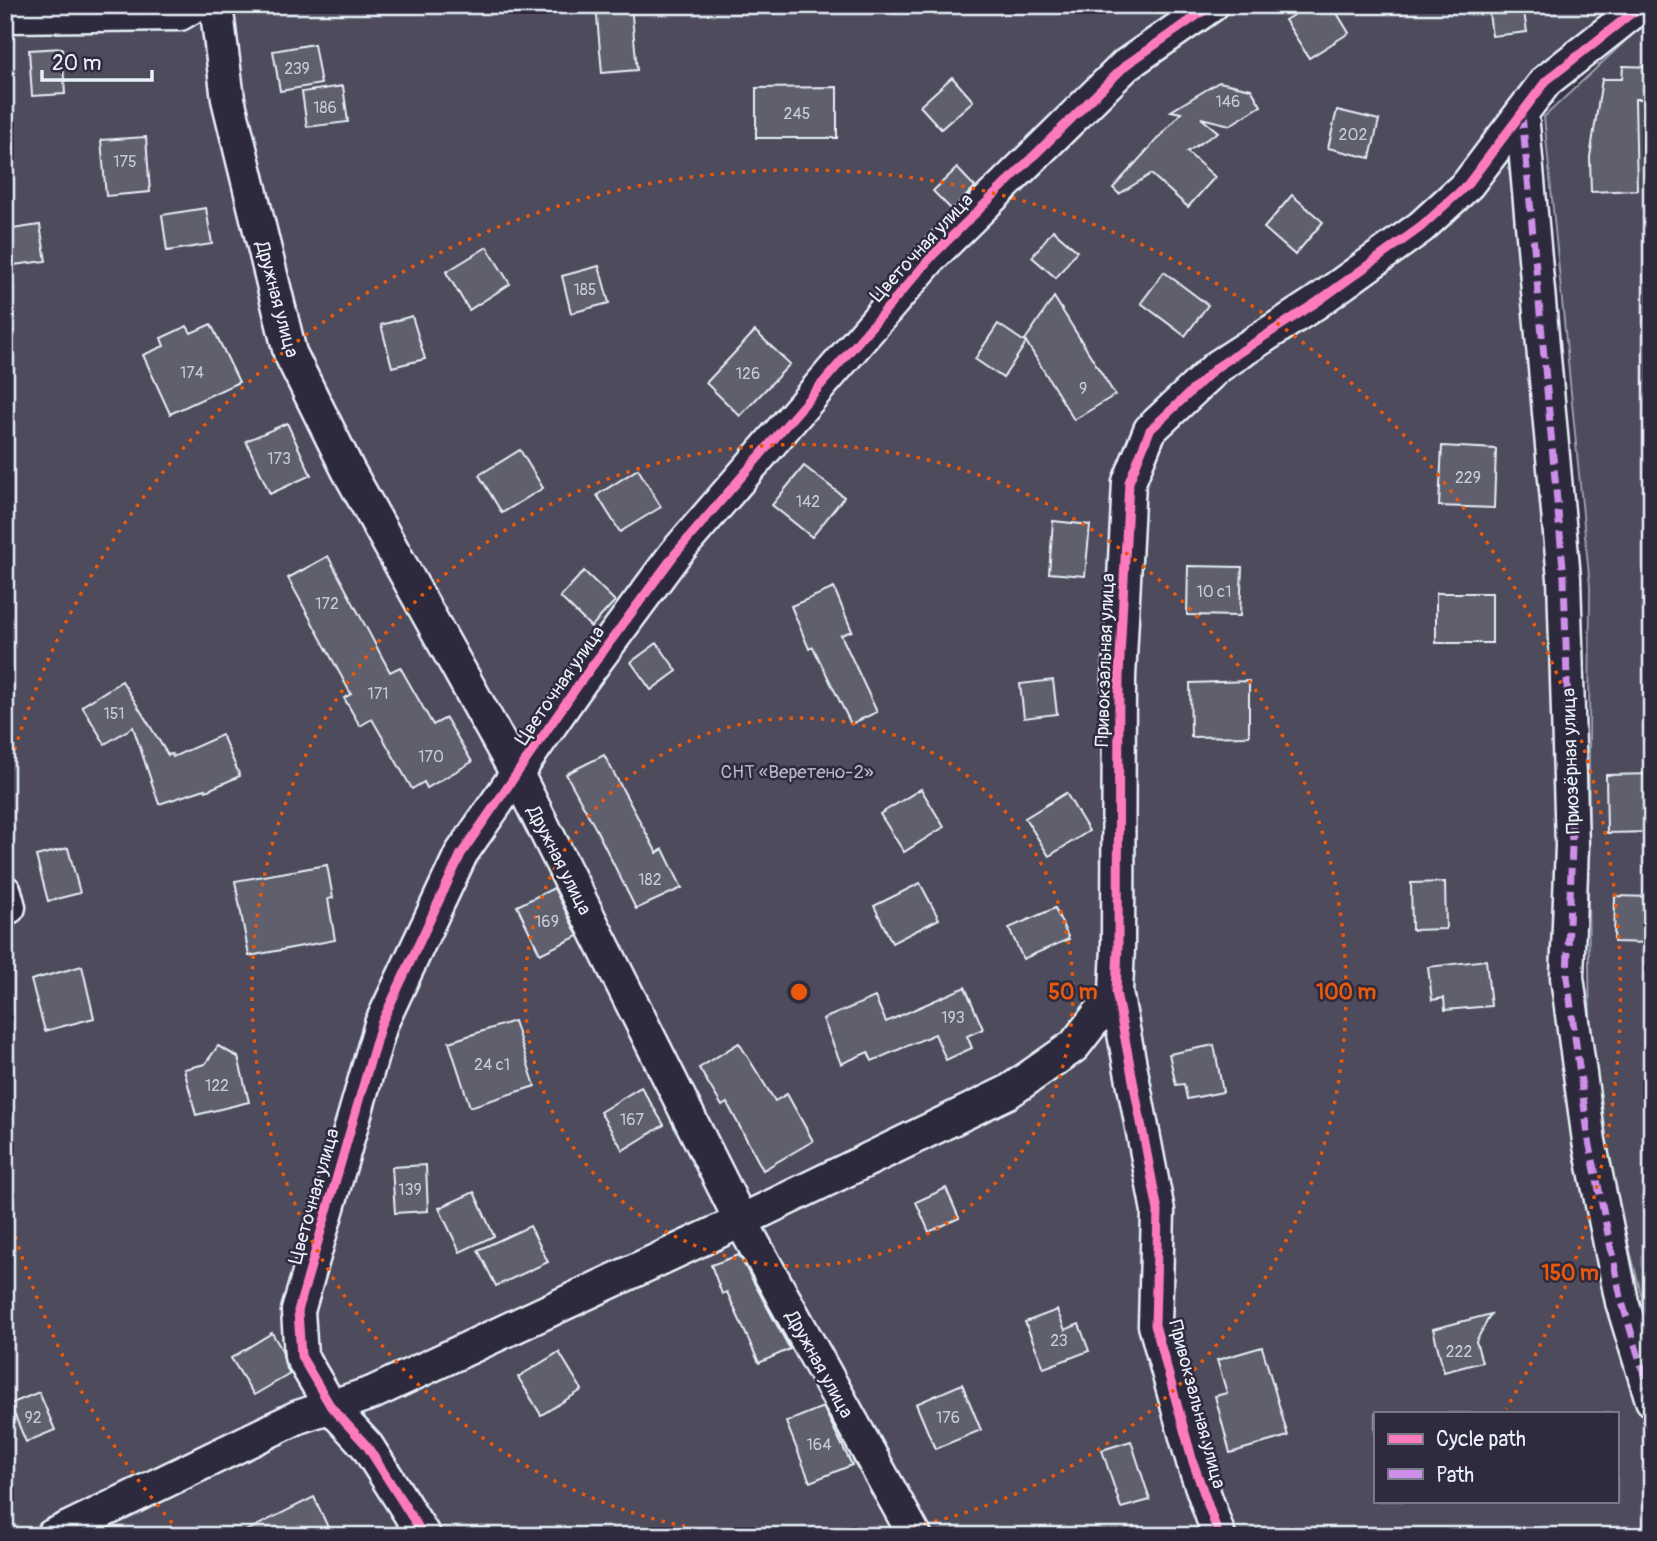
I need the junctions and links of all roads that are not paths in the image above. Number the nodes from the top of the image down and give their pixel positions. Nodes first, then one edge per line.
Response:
1 (195, 5) edge
2 (216, 5) edge
3 (1212, 5) edge
4 (1642, 5) edge
5 (5, 16) edge
6 (1522, 114) junction
7 (517, 774) junction
8 (1116, 992) junction
9 (741, 1221) junction
10 (1652, 1400) edge
11 (331, 1406) junction
12 (52, 1536) edge
13 (424, 1536) edge
14 (915, 1536) edge
15 (1219, 1536) edge

1 - 5 street
2 - 7 street, Дружная улица
3 - 7 street, Цветочная улица
4 - 6 street, Привокзальная улица
6 - 8 street, Привокзальная улица
6 - 10 street, Приозёрная улица
7 - 9 street, Дружная улица
7 - 11 street, Цветочная улица
8 - 9 street
8 - 15 street, Привокзальная улица
9 - 11 street
9 - 14 street, Дружная улица
11 - 12 street
11 - 13 street, Цветочная улица

